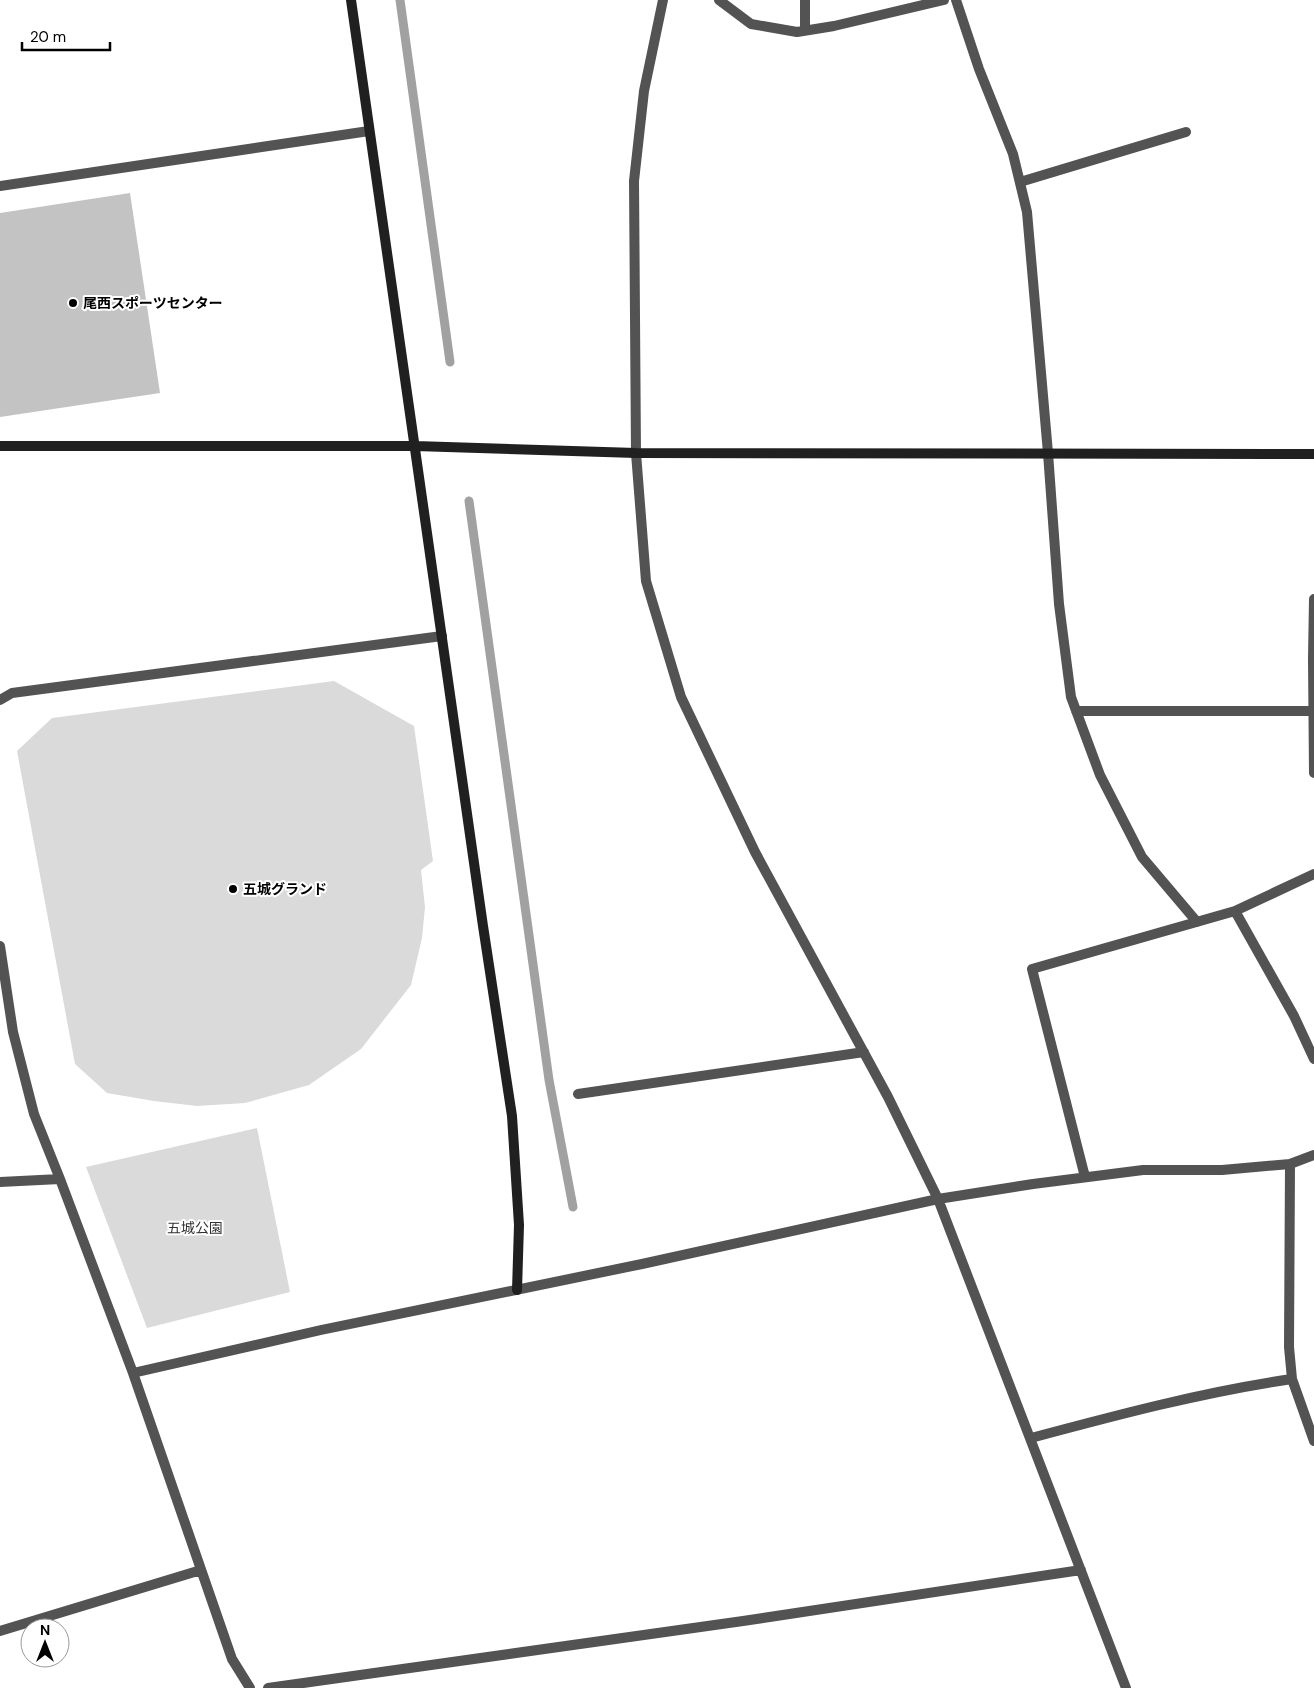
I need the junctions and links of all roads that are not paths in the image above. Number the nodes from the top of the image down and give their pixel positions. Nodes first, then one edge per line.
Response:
1 (351, 0) edge
2 (663, 0) edge
3 (719, 0) edge
4 (805, 0) edge
5 (944, 0) edge
6 (956, 0) edge
7 (805, 30) junction
8 (369, 131) junction
9 (1186, 132) dead end
10 (1020, 182) junction
11 (0, 186) edge
12 (0, 446) edge
13 (415, 446) junction
14 (636, 453) junction
15 (1048, 453) junction
16 (1314, 454) edge
17 (1314, 599) edge
18 (442, 636) junction
19 (0, 700) edge
20 (1313, 710) edge
21 (1076, 712) junction
22 (1314, 773) edge
23 (1314, 874) edge
24 (1235, 910) junction
25 (1197, 922) junction
26 (0, 946) edge
27 (864, 1052) junction
28 (1314, 1058) edge
29 (578, 1094) dead end
30 (1314, 1155) edge
31 (1290, 1164) junction
32 (1085, 1177) junction
33 (60, 1179) junction
34 (0, 1182) edge
35 (938, 1199) junction
36 (517, 1290) junction
37 (133, 1373) junction
38 (1292, 1379) junction
39 (1031, 1438) junction
40 (1314, 1441) edge
41 (201, 1570) junction
42 (1081, 1570) junction
43 (0, 1631) edge
44 (250, 1688) edge
45 (268, 1688) edge
46 (1126, 1688) edge

1 - 8 street
2 - 14 street
3 - 7 street
4 - 7 street
5 - 7 street
6 - 10 street
8 - 11 street
8 - 13 street
9 - 10 street
10 - 15 street
12 - 13 street
13 - 14 street
13 - 18 street
14 - 15 street
14 - 27 street
15 - 16 street
15 - 21 street
17 - 20 street
18 - 19 street
18 - 36 street
20 - 21 street
20 - 22 street
21 - 25 street
23 - 24 street
24 - 25 street
24 - 28 street
25 - 32 street
26 - 33 street
27 - 29 street
27 - 35 street
30 - 31 street
31 - 32 street
31 - 38 street
32 - 35 street
33 - 34 street
33 - 37 street
35 - 36 street
35 - 39 street
36 - 37 street
37 - 41 street
38 - 39 street
38 - 40 street
39 - 42 street
41 - 43 street
41 - 44 street
42 - 45 street
42 - 46 street

